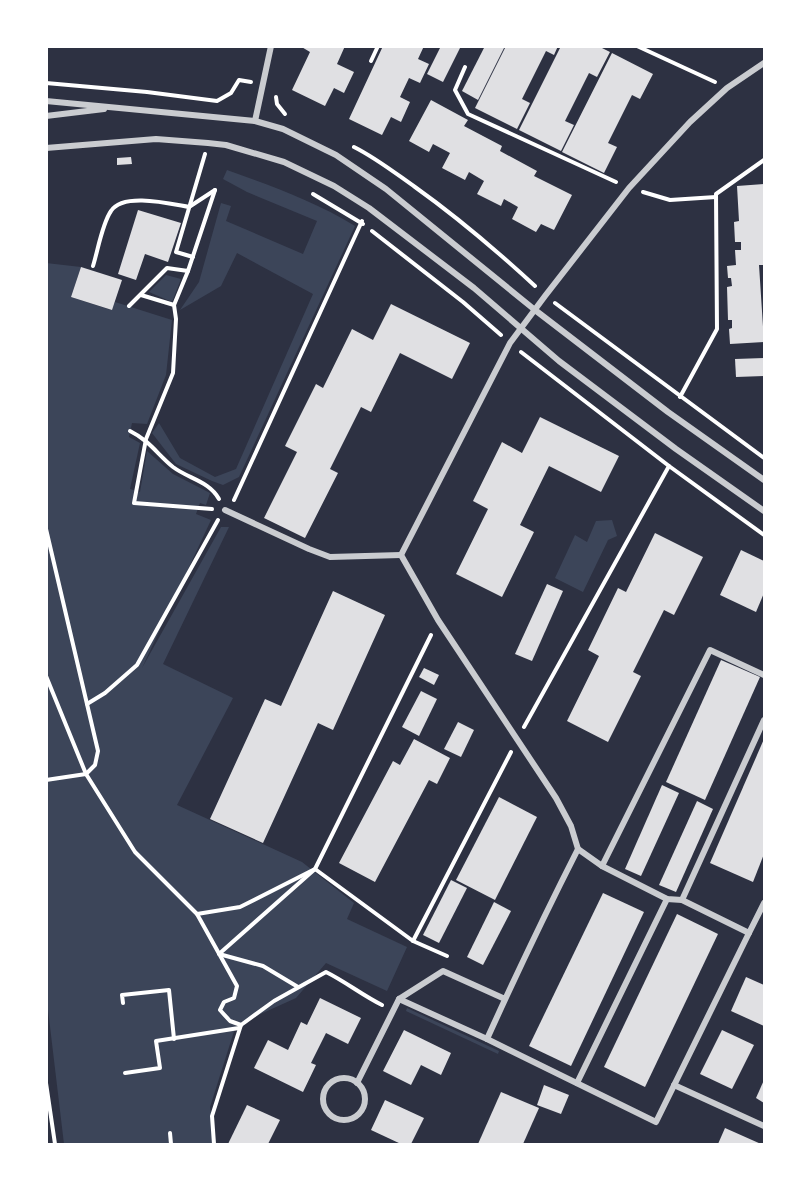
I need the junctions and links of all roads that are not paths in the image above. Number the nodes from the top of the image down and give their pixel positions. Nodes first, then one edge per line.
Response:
1 (271, 46) edge
2 (765, 63) edge
3 (46, 101) edge
4 (119, 108) junction
5 (46, 116) edge
6 (255, 121) junction
7 (46, 148) edge
8 (535, 310) junction
9 (521, 329) junction
10 (765, 480) edge
11 (225, 510) road end
12 (765, 511) edge
13 (401, 555) junction
14 (765, 675) edge
15 (765, 720) edge
16 (578, 849) junction
17 (602, 866) junction
18 (667, 899) junction
19 (682, 900) junction
20 (765, 903) edge
21 (749, 933) junction
22 (399, 999) junction
23 (505, 999) junction
24 (487, 1039) junction
25 (357, 1083) junction
26 (576, 1083) junction
27 (674, 1085) junction
28 (765, 1126) edge

1 - 6 street
2 - 8 street
3 - 4 street
4 - 5 street
4 - 6 street
6 - 8 street
7 - 9 street
8 - 9 street
8 - 10 street
9 - 12 street
9 - 13 street
11 - 13 street
13 - 16 street
14 - 17 street
15 - 19 street
16 - 17 street
16 - 23 street
17 - 18 street
18 - 19 street
18 - 26 street
19 - 21 street
20 - 21 street
21 - 27 street
22 - 23 street
22 - 24 street
22 - 25 street
23 - 24 street
24 - 26 street
25 - 25 street
26 - 27 street
27 - 28 street

